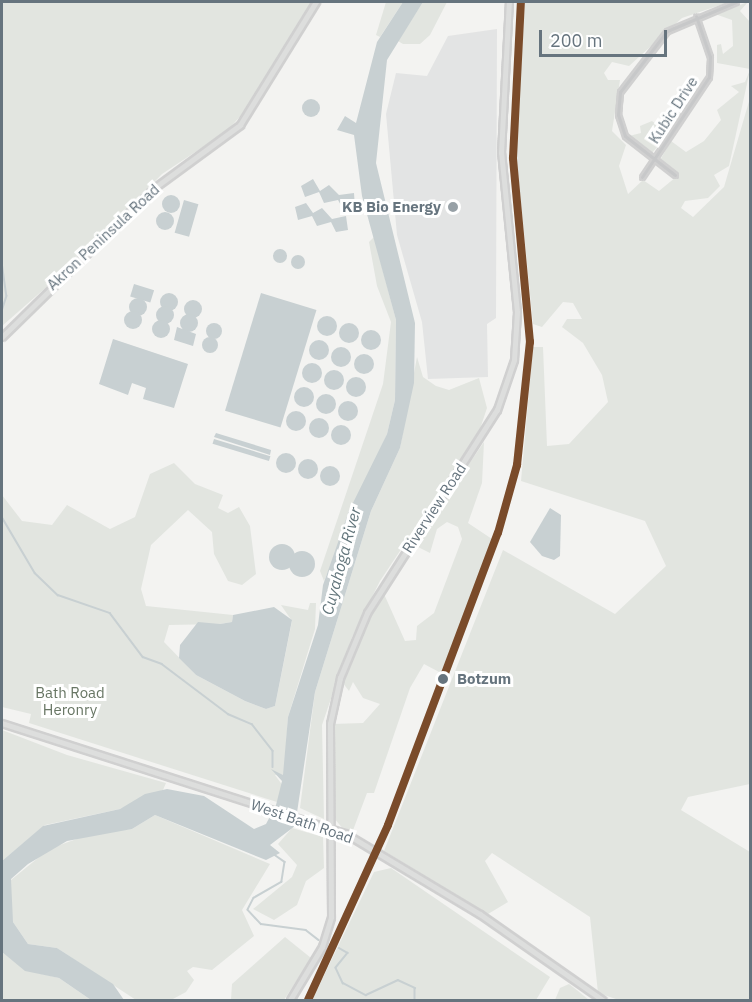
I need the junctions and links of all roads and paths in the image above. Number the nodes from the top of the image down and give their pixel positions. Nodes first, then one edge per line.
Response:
1 (316, 2) edge
2 (509, 2) edge
3 (736, 2) edge
4 (696, 16) junction
5 (654, 161) junction
6 (675, 175) dead end
7 (642, 177) dead end
8 (2, 337) edge
9 (2, 723) edge
10 (331, 828) junction
11 (290, 1000) edge
12 (603, 1000) edge

1 - 8 street, Akron Peninsula Road
2 - 10 street, Riverview Road
3 - 4 street
4 - 5 street, Kubic Drive
4 - 5 street
5 - 6 street
5 - 7 street, Kubic Drive
9 - 10 street, West Bath Road
10 - 11 street, Riverview Road
10 - 12 street, West Bath Road

